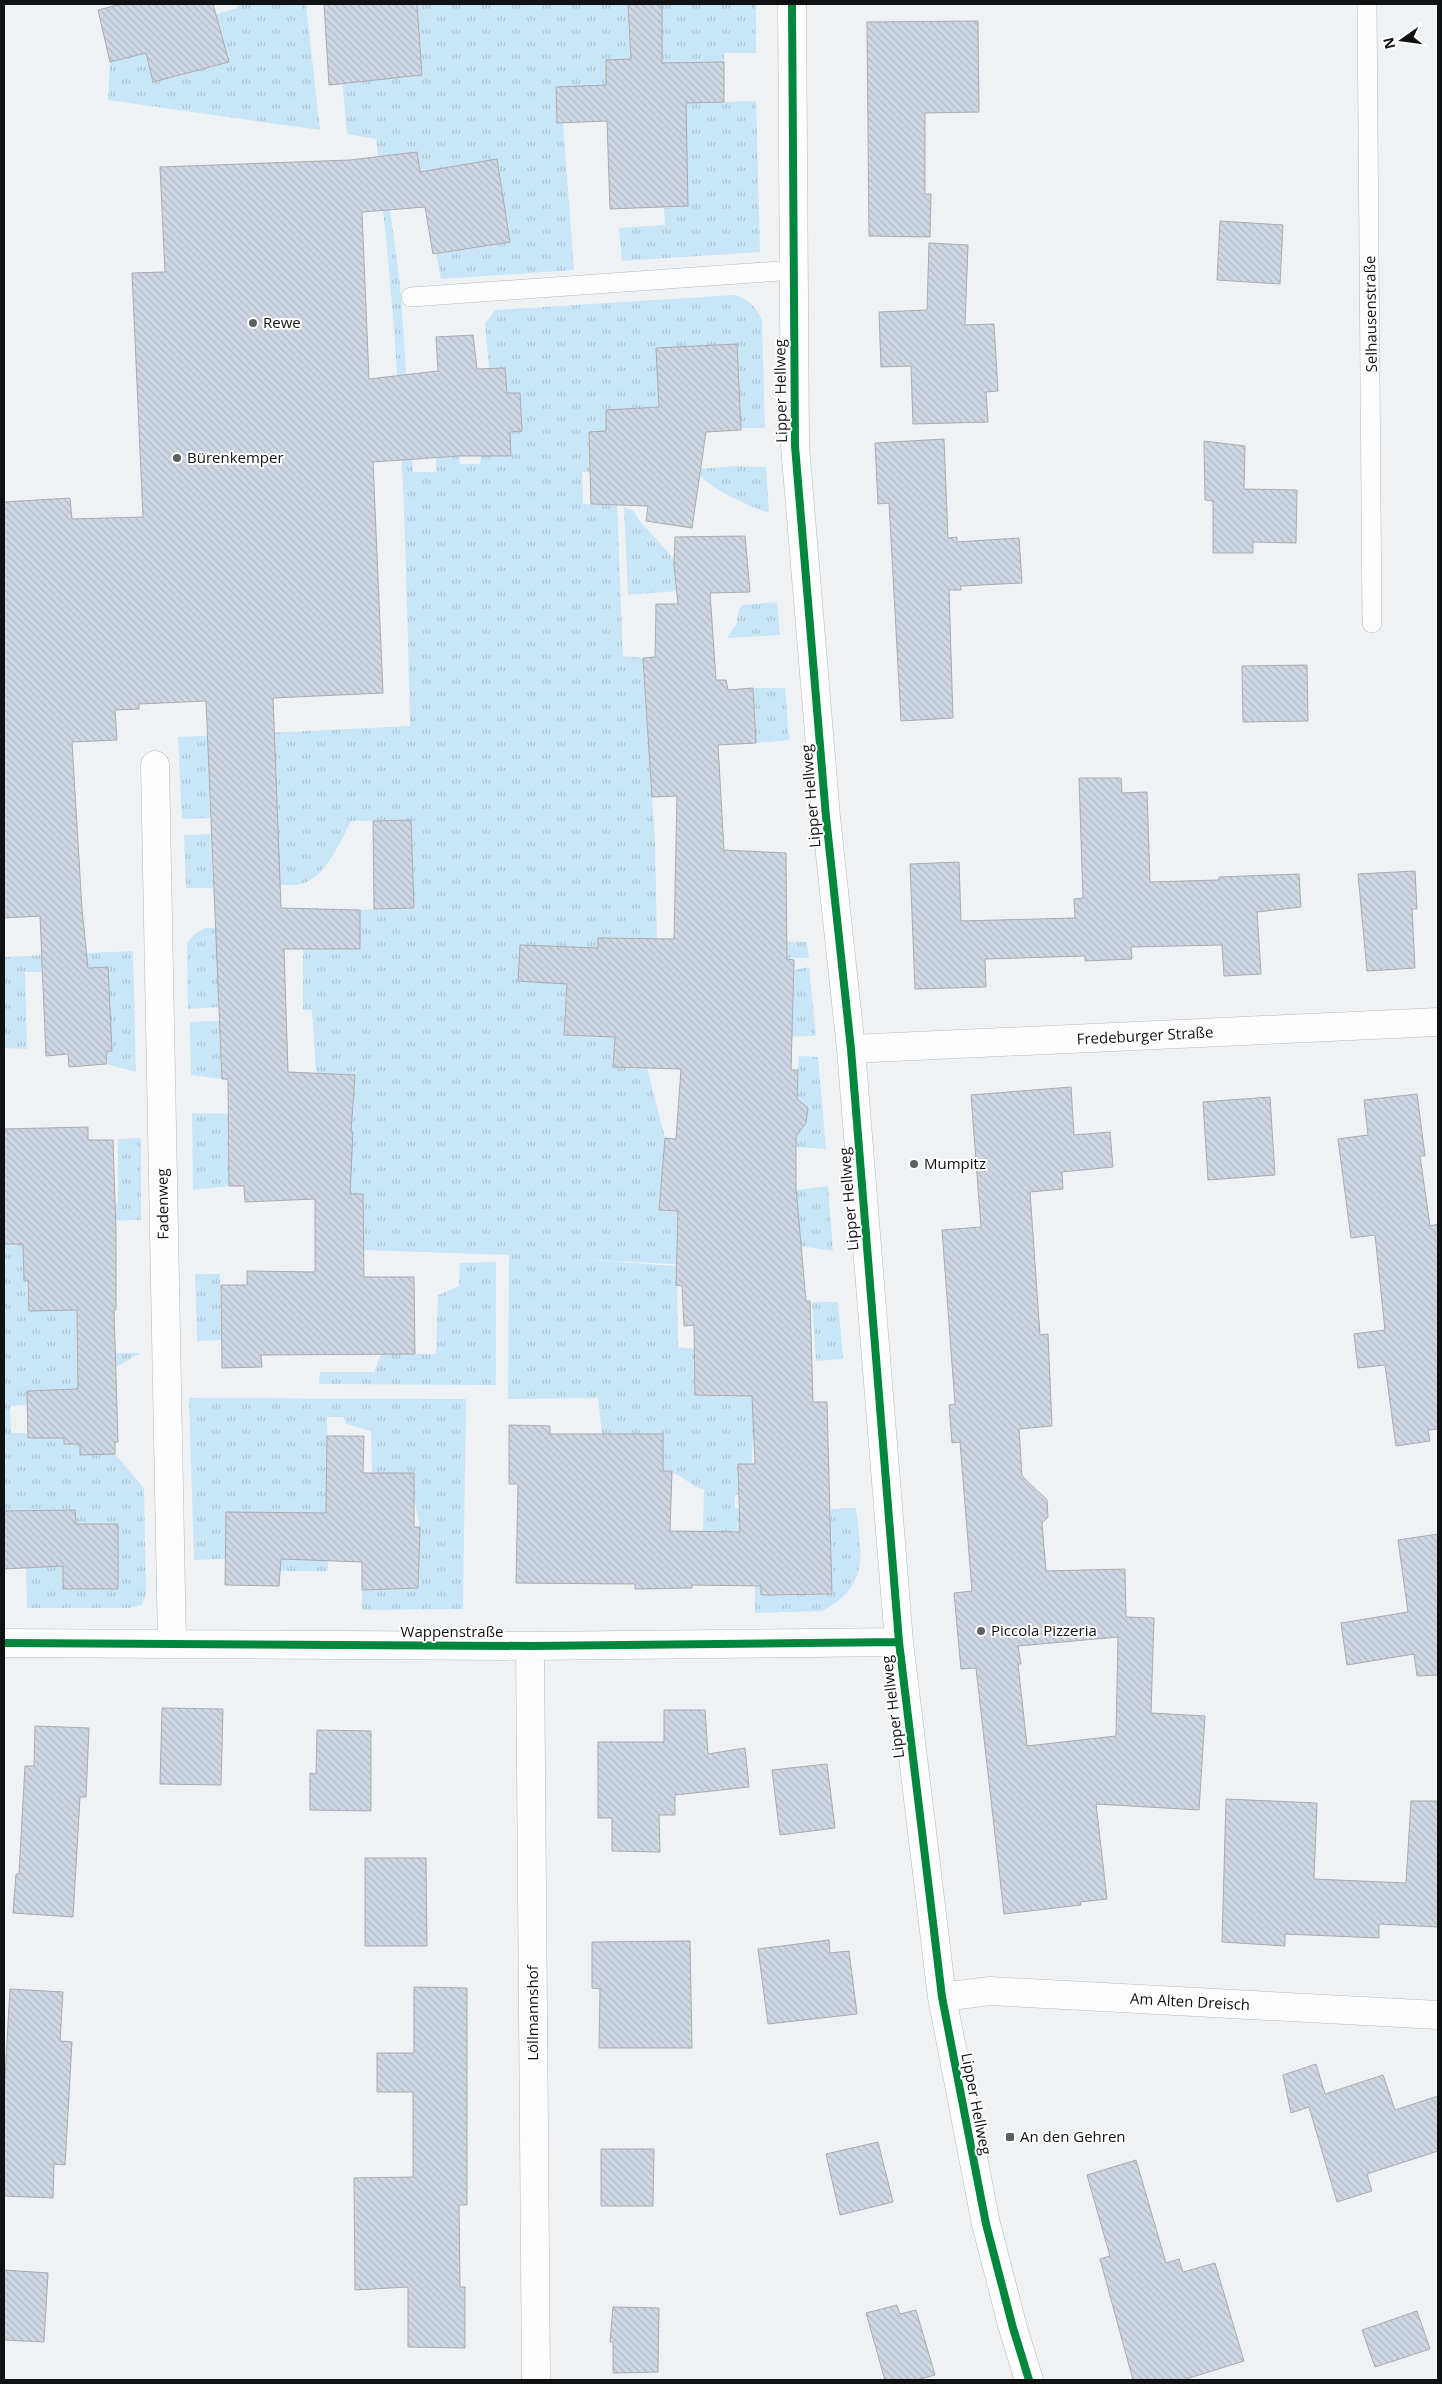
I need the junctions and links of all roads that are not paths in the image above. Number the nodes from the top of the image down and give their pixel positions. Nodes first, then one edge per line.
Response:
1 (792, 4) edge
2 (1367, 4) edge
3 (794, 270) junction
4 (411, 297) dead end
5 (1372, 623) dead end
6 (155, 765) dead end
7 (1438, 1022) edge
8 (851, 1049) junction
9 (899, 1642) junction
10 (4, 1643) edge
11 (172, 1644) junction
12 (530, 1646) junction
13 (942, 1997) junction
14 (1438, 2015) edge
15 (536, 2380) edge
16 (1029, 2380) edge

1 - 3 street, Lipper Hellweg
2 - 5 lane, Selhausenstraße
3 - 4 lane
3 - 8 street, Lipper Hellweg
6 - 11 street, Fadenweg
7 - 8 street, Fredeburger Straße
8 - 9 street, Lipper Hellweg
9 - 12 street, Wappenstraße
9 - 13 street, Lipper Hellweg
10 - 11 street, Wappenstraße
11 - 12 street, Wappenstraße
12 - 15 street, Löllmannshof
13 - 14 street, Am Alten Dreisch
13 - 16 street, Lipper Hellweg

